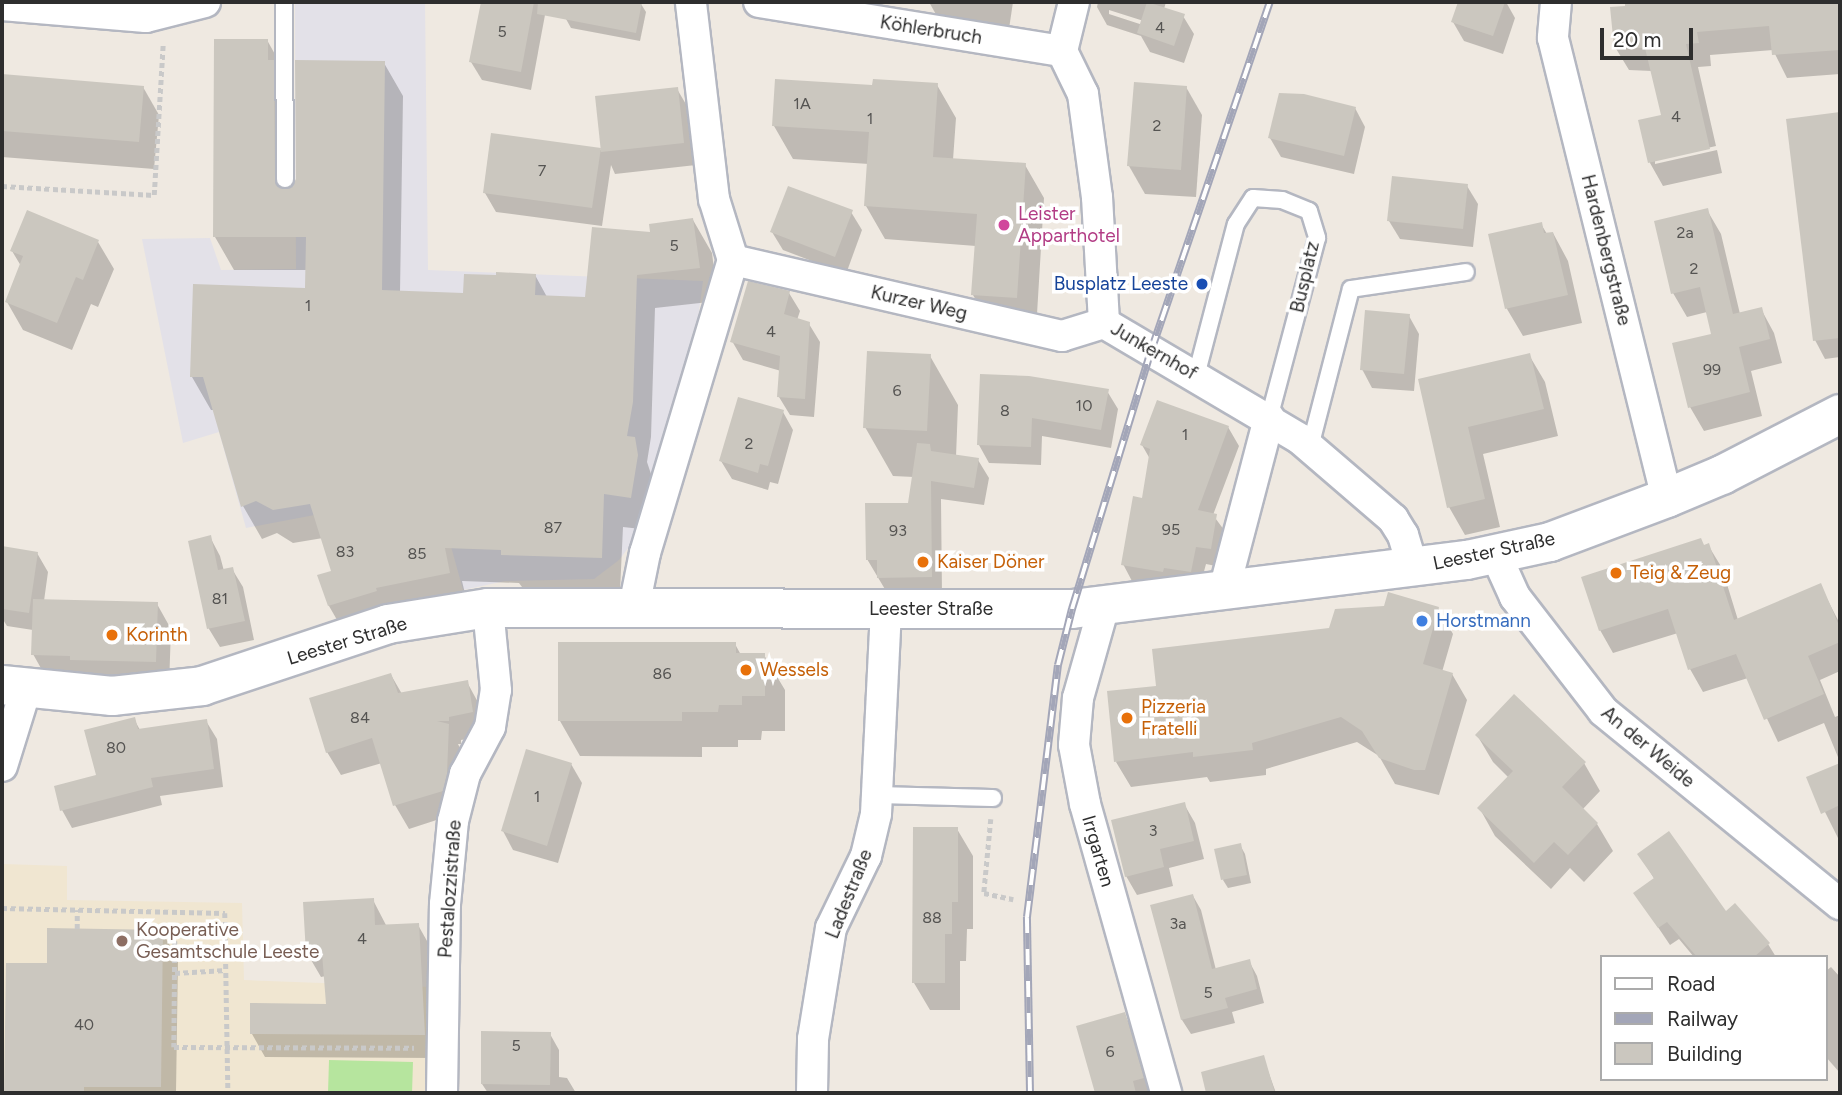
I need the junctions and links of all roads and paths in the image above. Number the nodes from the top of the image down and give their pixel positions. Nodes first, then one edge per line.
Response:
1 (205, 2) edge
2 (284, 2) edge
3 (691, 2) edge
4 (759, 2) edge
5 (1074, 2) edge
6 (1556, 2) edge
7 (2, 5) edge
8 (165, 13) junction
9 (1062, 51) junction
10 (285, 178) dead end
11 (2, 186) edge
12 (733, 260) junction
13 (1466, 272) dead end
14 (1104, 323) junction
15 (1196, 376) junction
16 (1840, 414) edge
17 (1269, 418) junction
18 (1310, 447) junction
19 (1667, 498) junction
20 (1496, 555) junction
21 (1413, 567) junction
22 (1224, 590) junction
23 (1104, 606) junction
24 (634, 607) junction
25 (488, 608) junction
26 (886, 610) junction
27 (14, 687) edge
28 (2, 766) edge
29 (877, 795) junction
30 (993, 798) joint
31 (1013, 899) dead end
32 (1840, 904) edge
33 (2, 908) edge
34 (77, 909) junction
35 (77, 929) dead end
36 (175, 941) dead end
37 (226, 970) junction
38 (175, 973) junction
39 (228, 1045) junction
40 (443, 1048) junction
41 (228, 1093) edge
42 (442, 1093) edge
43 (812, 1093) edge
44 (1167, 1093) edge

1 - 8 street
2 - 10 lane
3 - 12 street
4 - 9 street, Köhlerbruch
5 - 9 street
6 - 19 street, Hardenbergstraße
7 - 8 street
8 - 11 path
9 - 14 street, Junkernhof
12 - 14 street, Kurzer Weg
12 - 24 street
13 - 18 lane
14 - 15 street, Junkernhof
15 - 17 street, Junkernhof
15 - 17 lane, Busplatz
16 - 19 street, Leester Straße
17 - 18 street
17 - 22 street, Busplatz
18 - 21 street
19 - 20 street, Leester Straße
20 - 21 street, Leester Straße
20 - 32 street, An der Weide
21 - 22 street, Leester Straße
22 - 23 street, Leester Straße
23 - 26 street, Leester Straße
23 - 44 street, Irrgarten
24 - 25 street, Leester Straße
24 - 26 street, Leester Straße
25 - 27 street, Leester Straße
25 - 40 street, Pestalozzistraße
26 - 29 street, Ladestraße
27 - 28 street
29 - 30 lane
29 - 43 street, Ladestraße
30 - 31 path
33 - 34 path
34 - 35 path
34 - 37 path
36 - 38 path
37 - 38 path
37 - 39 path
38 - 39 path
39 - 40 path
39 - 41 path
40 - 42 street, Pestalozzistraße

